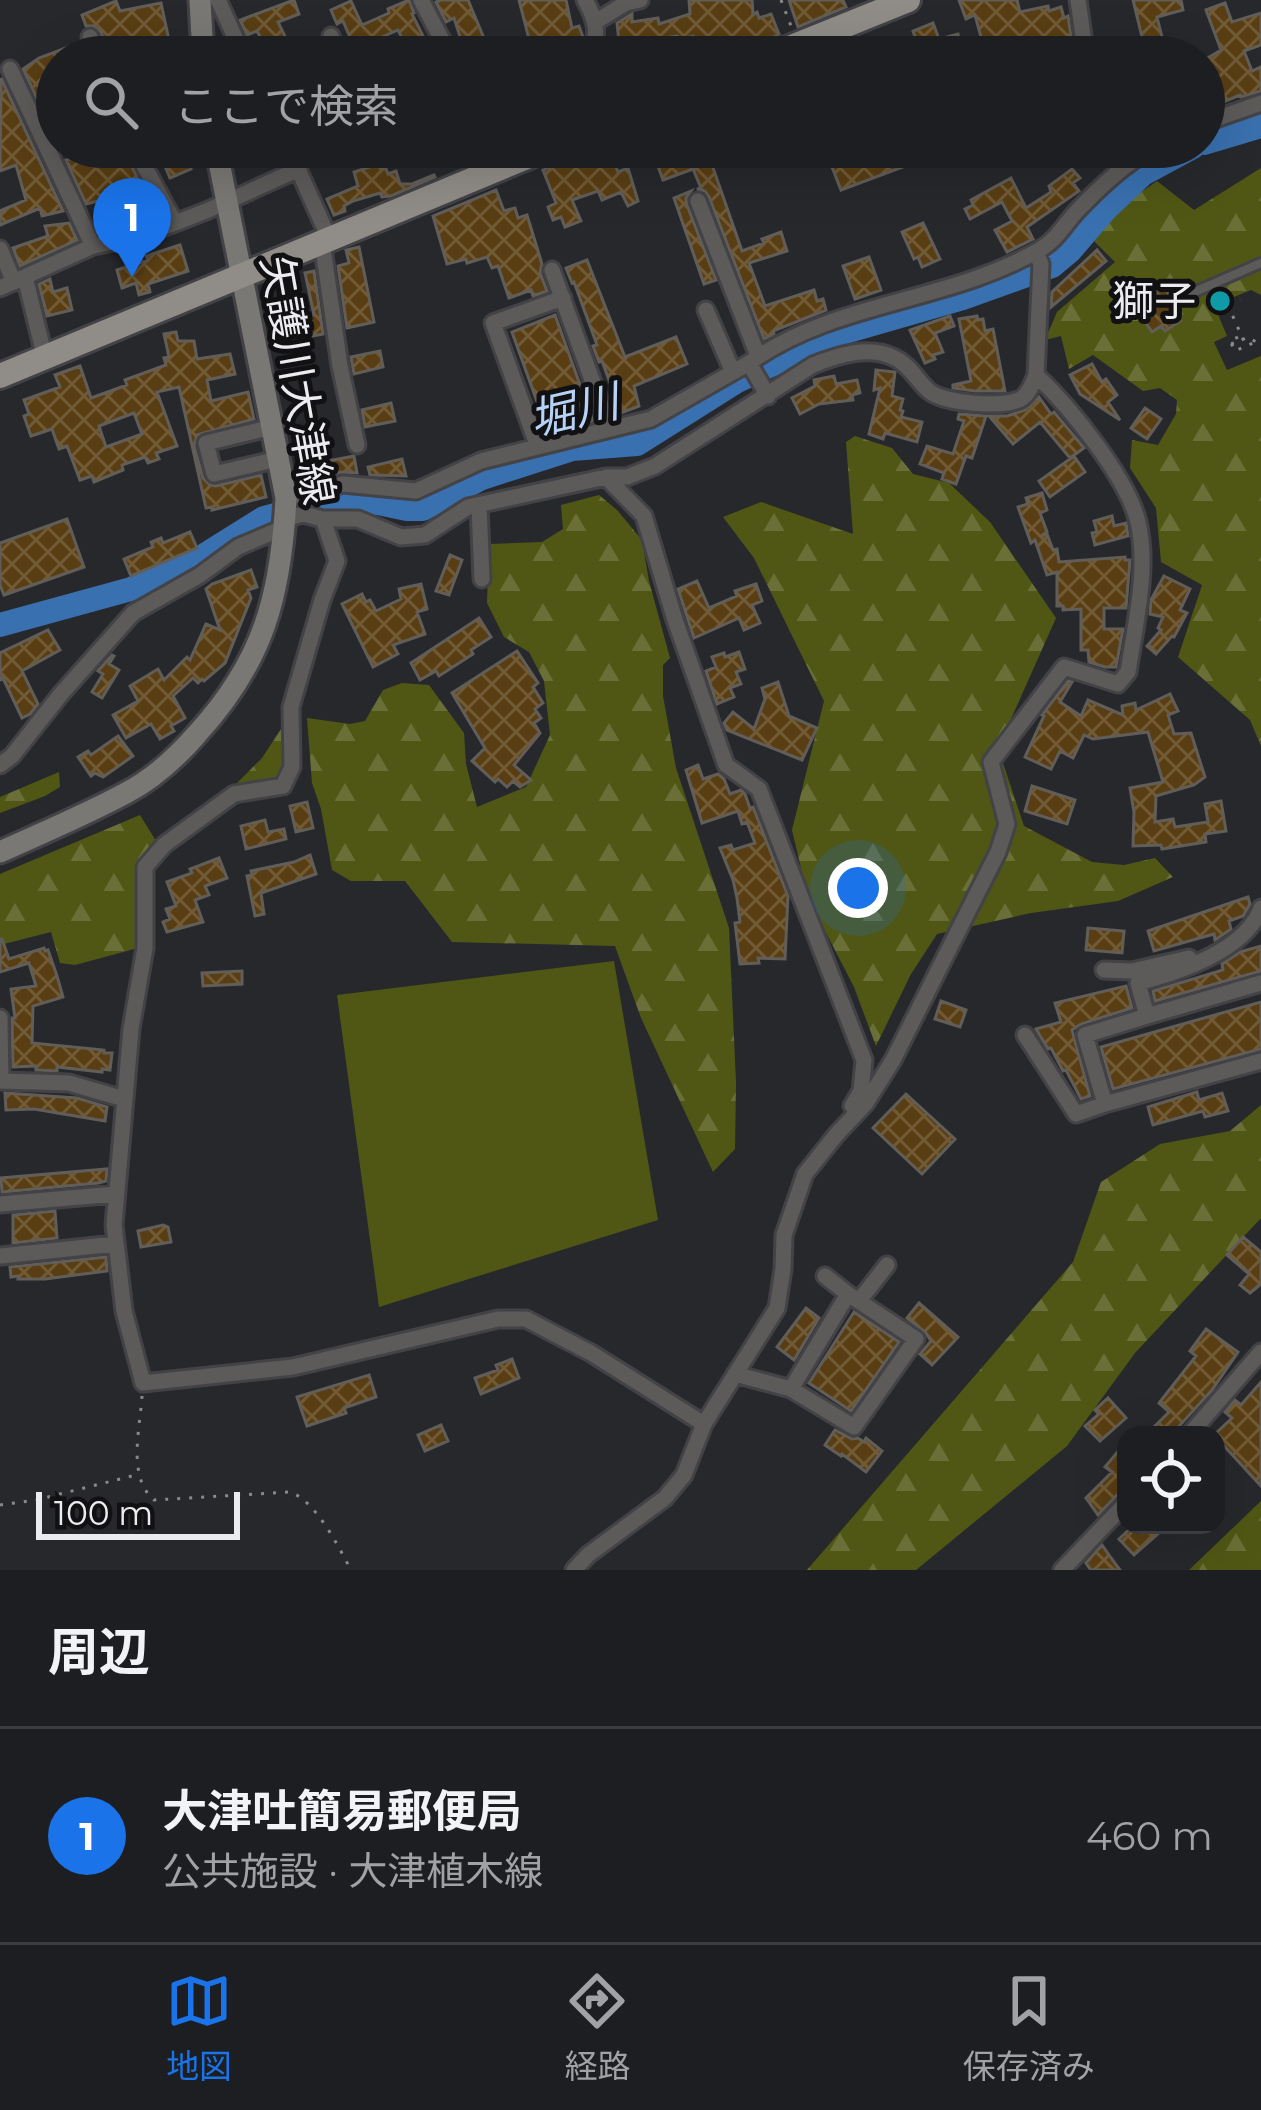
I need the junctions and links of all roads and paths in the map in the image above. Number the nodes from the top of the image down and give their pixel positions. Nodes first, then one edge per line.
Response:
1 (200, 0) edge
2 (218, 0) edge
3 (421, 0) edge
4 (585, 0) edge
5 (640, 0) edge
6 (781, 0) edge
7 (908, 0) edge
8 (1078, 0) edge
9 (597, 21) junction
10 (202, 36) edge
11 (234, 36) edge
12 (440, 36) edge
13 (597, 36) edge
14 (794, 36) edge
15 (819, 36) edge
16 (1083, 36) edge
17 (10, 69) dead end
18 (1261, 103) edge
19 (36, 115) edge
20 (1225, 116) edge
21 (63, 168) edge
22 (145, 168) edge
23 (220, 168) edge
24 (500, 168) edge
25 (1122, 168) edge
26 (299, 169) joint
27 (1119, 170) joint
28 (226, 200) junction
29 (698, 201) dead end
30 (175, 223) junction
31 (326, 240) junction
32 (93, 246) junction
33 (0, 249) edge
34 (1036, 252) junction
35 (1261, 262) edge
36 (552, 270) dead end
37 (241, 277) junction
38 (13, 282) edge
39 (1192, 292) dead end
40 (563, 298) junction
41 (1240, 299) dead end
42 (706, 310) dead end
43 (1242, 337) junction
44 (1253, 343) dead end
45 (1261, 345) edge
46 (1246, 346) junction
47 (45, 358) junction
48 (746, 364) junction
49 (1036, 375) junction
50 (0, 376) edge
51 (768, 396) junction
52 (272, 427) junction
53 (610, 429) junction
54 (357, 445) dead end
55 (538, 447) junction
56 (278, 460) junction
57 (606, 477) junction
58 (479, 505) junction
59 (285, 515) junction
60 (322, 518) junction
61 (482, 579) dead end
62 (0, 764) edge
63 (0, 852) edge
64 (1261, 908) edge
65 (1226, 945) junction
66 (1103, 970) dead end
67 (1261, 983) edge
68 (1147, 1016) junction
69 (0, 1018) edge
70 (1025, 1035) dead end
71 (1261, 1061) edge
72 (0, 1081) edge
73 (124, 1099) junction
74 (1105, 1104) junction
75 (836, 1135) junction
76 (116, 1194) junction
77 (0, 1204) edge
78 (0, 1240) edge
79 (115, 1244) junction
80 (1, 1258) edge
81 (887, 1265) dead end
82 (825, 1276) dead end
83 (854, 1298) junction
84 (1261, 1352) edge
85 (735, 1374) junction
86 (142, 1383) junction
87 (791, 1389) junction
88 (704, 1424) junction
89 (1197, 1426) edge
90 (137, 1474) junction
91 (0, 1505) edge
92 (1117, 1512) edge
93 (351, 1570) edge
94 (574, 1570) edge
95 (1062, 1570) edge

1 - 10 main road
2 - 11 street
3 - 12 street
4 - 9 street
5 - 9 street
6 - 14 path
7 - 15 main road
8 - 16 street
9 - 13 street
17 - 19 street
18 - 20 street
21 - 32 street
22 - 30 street
23 - 28 main road, 矢護川大津線
24 - 31 main road
25 - 27 street
26 - 28 street
26 - 31 street
27 - 34 street
28 - 30 street
28 - 37 main road, 矢護川大津線
29 - 48 street
30 - 32 street
31 - 37 main road
31 - 54 street
32 - 38 street
33 - 38 street
34 - 48 street
34 - 49 street
35 - 39 lane
36 - 40 street
37 - 47 main road
37 - 52 main road, 矢護川大津線
38 - 47 street
40 - 53 street
40 - 55 street
41 - 43 path
42 - 48 street
43 - 45 path
43 - 46 path
43 - 46 path
44 - 46 path
47 - 50 main road
48 - 51 street
48 - 53 street
49 - 51 street
49 - 75 street
51 - 57 street
52 - 56 main road, 矢護川大津線
52 - 56 street
53 - 55 street
55 - 59 street
56 - 59 main road, 矢護川大津線
57 - 58 street
57 - 75 street
58 - 60 street
58 - 61 street
59 - 60 street
59 - 62 street
59 - 63 main road, 矢護川大津線
60 - 73 street
64 - 65 street
65 - 66 street
65 - 68 street
67 - 68 street
68 - 74 street
69 - 72 street
70 - 74 street
71 - 74 street
72 - 73 street
73 - 76 street
75 - 85 street
76 - 77 street
76 - 79 street
78 - 80 street
79 - 80 street
79 - 86 street
81 - 83 street
82 - 83 street
83 - 87 street
83 - 87 street
84 - 89 street
85 - 87 street
85 - 88 street
86 - 88 street
86 - 90 path
88 - 94 street
90 - 91 path
90 - 93 path
92 - 95 street

